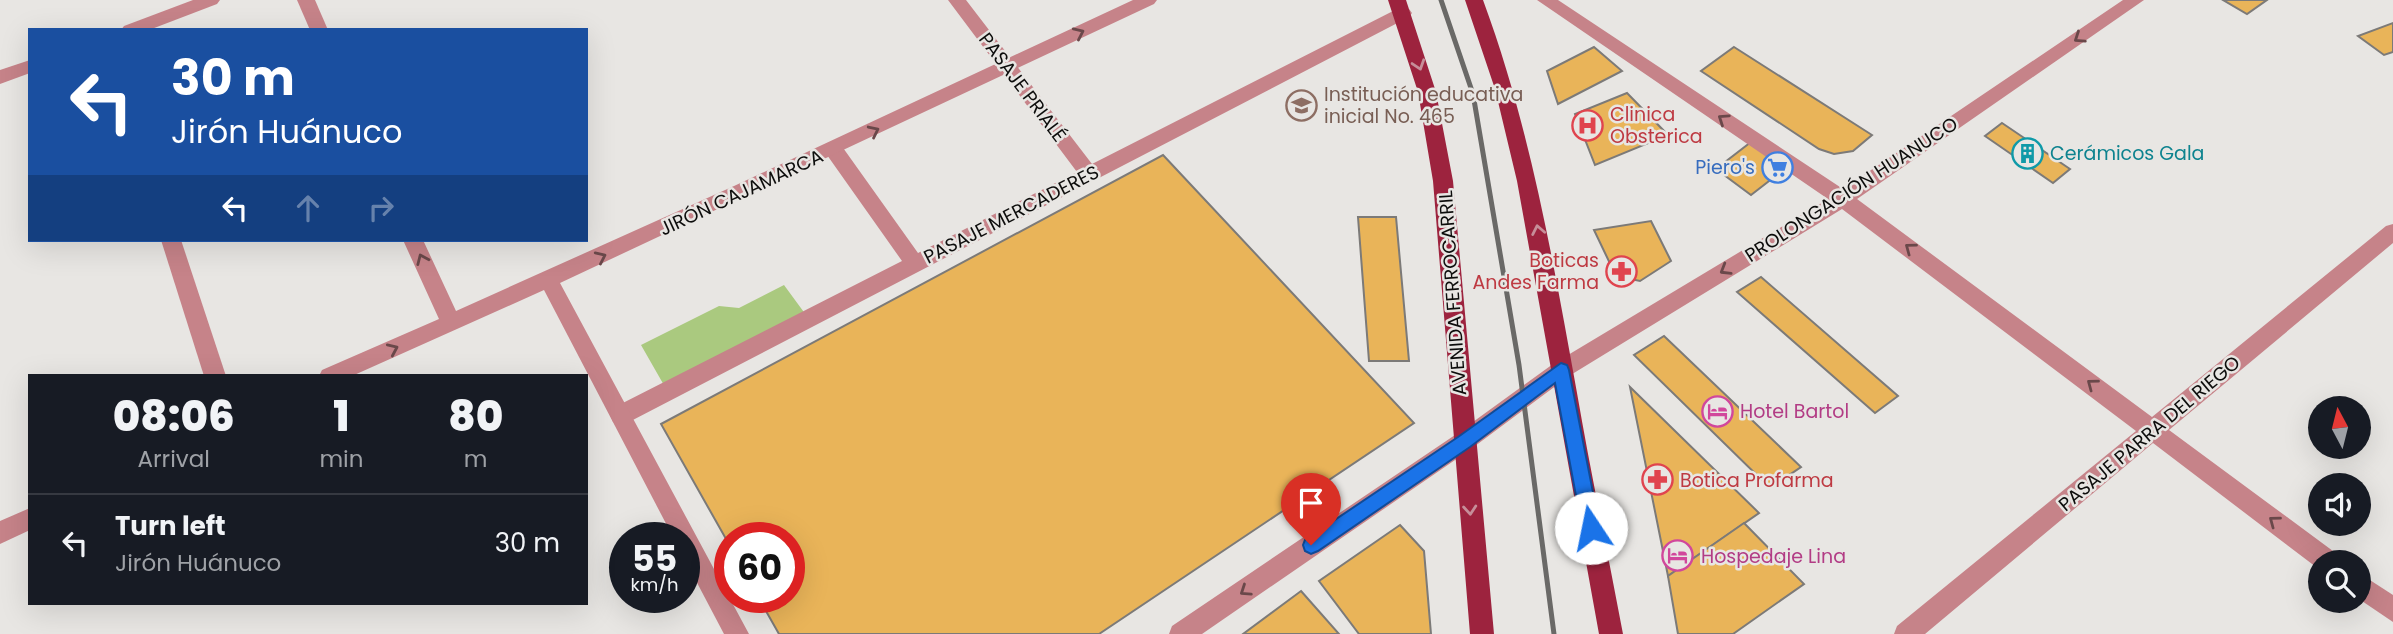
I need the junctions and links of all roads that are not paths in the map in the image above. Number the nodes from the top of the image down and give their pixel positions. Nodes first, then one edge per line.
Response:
1 (211, 0) edge
2 (306, 0) edge
3 (957, 0) edge
4 (1147, 0) edge
5 (1474, 0) edge
6 (1546, 0) edge
7 (2135, 0) edge
8 (1400, 7) edge
9 (135, 28) edge
10 (318, 28) edge
11 (1008, 66) junction
12 (28, 67) edge
13 (0, 77) edge
14 (834, 150) junction
15 (1089, 174) junction
16 (1843, 199) junction
17 (2393, 232) edge
18 (172, 242) edge
19 (414, 242) edge
20 (915, 264) junction
21 (549, 281) junction
22 (451, 323) junction
23 (1561, 370) junction
24 (214, 374) edge
25 (335, 374) edge
26 (621, 415) junction
27 (2153, 430) junction
28 (1464, 442) junction
29 (28, 519) edge
30 (0, 533) edge
31 (2313, 550) edge
32 (2371, 593) edge
33 (2393, 610) edge
34 (737, 634) edge
35 (1181, 634) edge
36 (1482, 634) edge
37 (1611, 634) edge
38 (1906, 634) edge

1 - 9 street
2 - 10 street
3 - 11 street, PASAJE PRIALÉ
11 -> 4 street, JIRÓN CAJAMARCA
23 -> 5 main road
16 -> 6 street
7 -> 16 street, PROLONGACIÓN HUANUCO
8 - 15 street, PASAJE MERCADERES
8 -> 28 main road, AVENIDA FERROCARRIL
14 -> 11 street, JIRÓN CAJAMARCA
11 - 15 street, PASAJE PRIALÉ
12 - 13 street
14 - 20 street
21 -> 14 street, JIRÓN CAJAMARCA
15 - 20 street, PASAJE MERCADERES
16 -> 23 street, PROLONGACIÓN HUANUCO
27 -> 16 street
17 - 27 street, PASAJE PARRA DEL RIEGO
18 - 24 street
22 -> 19 street
20 - 26 street, PASAJE MERCADERES
21 - 22 street, JIRÓN CAJAMARCA
21 - 26 street
25 -> 22 street, JIRÓN CAJAMARCA
23 - 28 street, PROLONGACIÓN HUANUCO
23 - 37 main road
26 - 34 street
31 -> 27 street
27 - 38 street, PASAJE PARRA DEL RIEGO
28 -> 35 street, PROLONGACIÓN HUANUCO
28 -> 36 main road, AVENIDA FERROCARRIL
29 - 30 street
32 - 33 street

